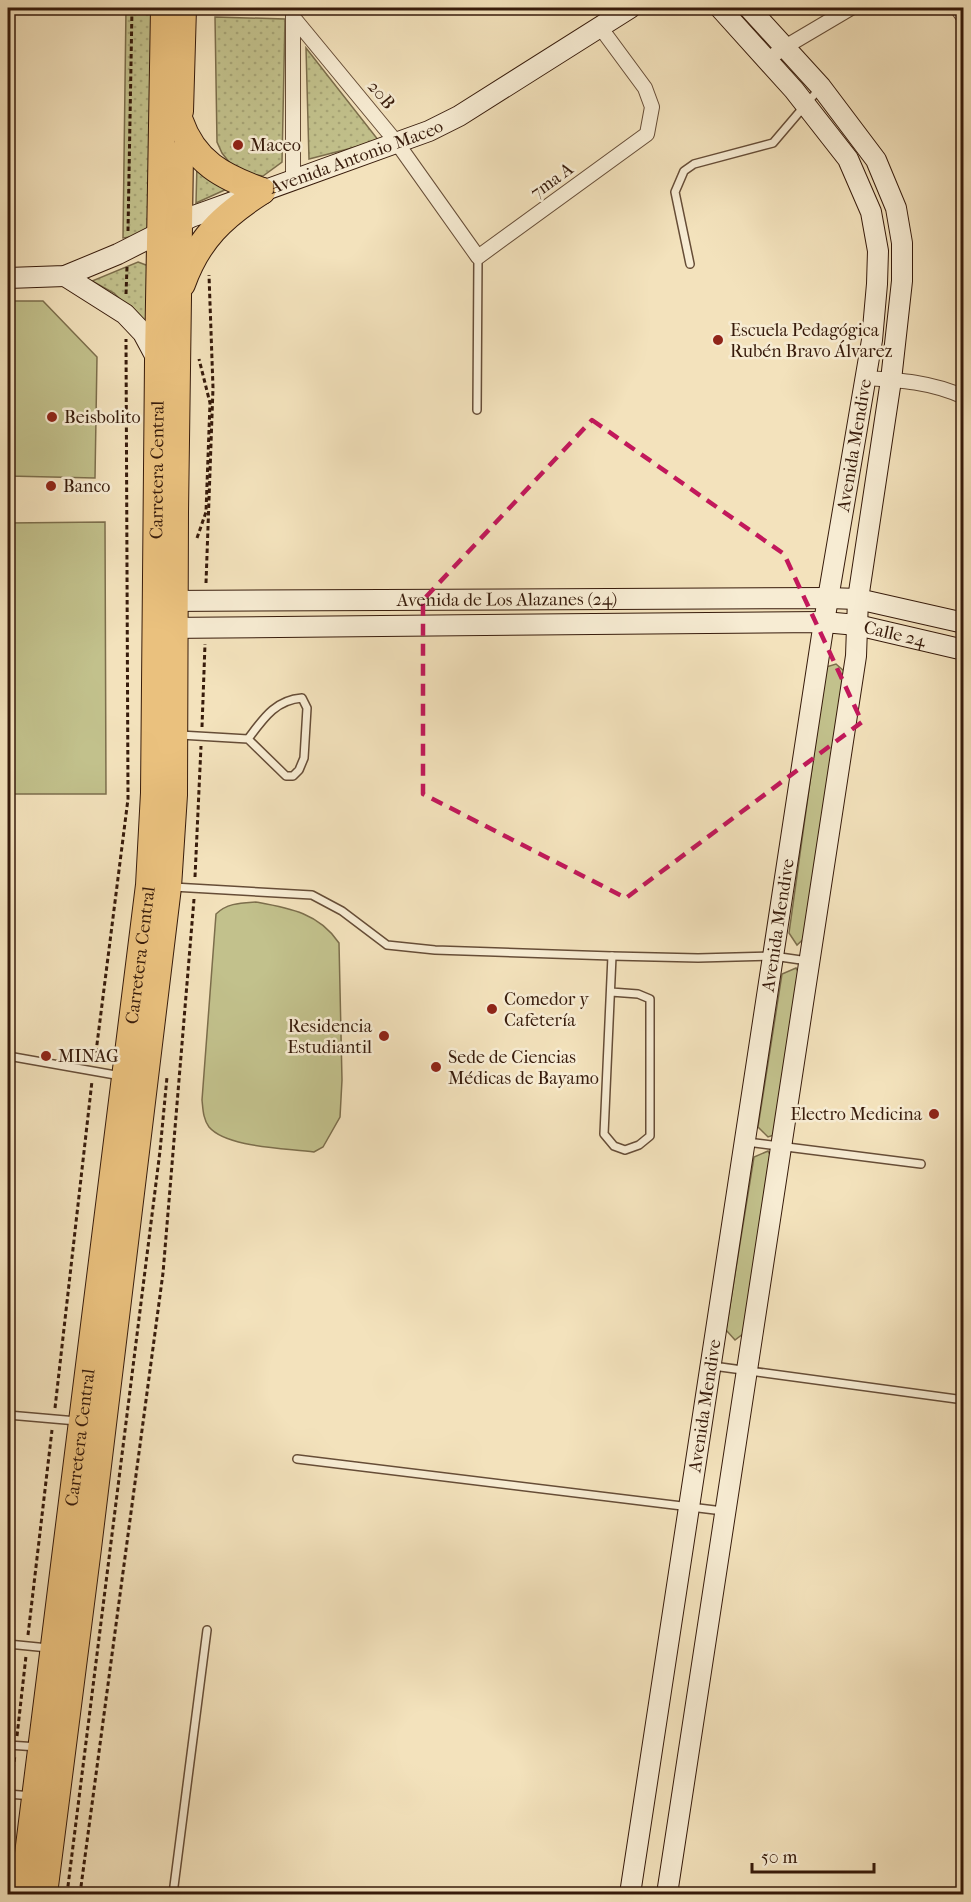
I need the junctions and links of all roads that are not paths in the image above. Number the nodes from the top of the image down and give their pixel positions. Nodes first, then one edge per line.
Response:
1 (164, 8) edge
2 (183, 8) edge
3 (630, 8) edge
4 (720, 8) edge
5 (749, 8) edge
6 (851, 8) edge
7 (957, 8) edge
8 (293, 12) edge
9 (963, 18) edge
10 (600, 27) junction
11 (784, 47) junction
12 (768, 60) junction
13 (821, 87) junction
14 (806, 105) junction
15 (180, 121) junction
16 (397, 143) junction
17 (293, 179) junction
18 (262, 191) junction
19 (169, 228) junction
20 (478, 257) junction
21 (690, 264) dead end
22 (66, 276) junction
23 (8, 278) edge
24 (178, 304) junction
25 (158, 361) junction
26 (865, 378) junction
27 (891, 380) junction
28 (963, 397) edge
29 (477, 410) dead end
30 (828, 598) junction
31 (858, 599) junction
32 (166, 601) junction
33 (824, 622) junction
34 (963, 623) edge
35 (857, 625) junction
36 (165, 628) junction
37 (963, 650) edge
38 (175, 735) junction
39 (248, 739) junction
40 (159, 886) junction
41 (612, 956) junction
42 (773, 956) junction
43 (809, 961) junction
44 (610, 992) junction
45 (8, 1056) edge
46 (135, 1077) junction
47 (745, 1141) junction
48 (781, 1146) junction
49 (921, 1164) dead end
50 (711, 1365) junction
51 (747, 1371) junction
52 (963, 1400) edge
53 (8, 1415) edge
54 (93, 1423) junction
55 (297, 1460) dead end
56 (689, 1507) junction
57 (726, 1511) junction
58 (207, 1630) dead end
59 (8, 1644) edge
60 (64, 1650) junction
61 (8, 1745) edge
62 (52, 1748) junction
63 (27, 1796) edge
64 (24, 1894) edge
65 (44, 1894) edge
66 (173, 1894) edge
67 (630, 1894) edge
68 (668, 1894) edge

1 - 19 highway, Carretera Central
2 - 15 highway, Carretera Central
3 - 10 street, Avenida Antonio Maceo
4 - 12 street, Avenida Mendive
5 - 11 street, Avenida Mendive
6 - 11 street
7 - 9 street
8 - 16 street, 20B
8 - 17 street
10 - 16 street, Avenida Antonio Maceo
10 - 20 street, 7ma A
11 - 12 street
11 - 13 street, Avenida Mendive
12 - 14 street, Avenida Mendive
13 - 14 lane
13 - 27 street, Avenida Mendive
14 - 21 lane
14 - 26 street, Avenida Mendive
15 - 18 highway
15 - 19 highway, Carretera Central
16 - 17 street, Avenida Antonio Maceo
16 - 20 street, 20B
17 - 18 street, Avenida Antonio Maceo
18 - 19 street, Avenida Antonio Maceo
18 - 24 highway
19 - 22 street, Avenida Antonio Maceo
19 - 24 highway, Carretera Central
19 - 25 highway, Carretera Central
20 - 29 lane
22 - 23 street
22 - 25 street
24 - 32 highway, Carretera Central
25 - 32 highway, Carretera Central
26 - 27 street
26 - 30 street, Avenida Mendive
27 - 28 street
27 - 31 street, Avenida Mendive
30 - 31 street, Avenida de Los Alazanes (24)
30 - 32 street, Avenida de Los Alazanes (24)
30 - 33 street, Avenida Mendive
31 - 34 street, Calle 24
31 - 35 street, Avenida Mendive
32 - 36 highway, Carretera Central
33 - 35 street, Calle 24
33 - 36 street, Avenida de Los Alazanes (24)
33 - 42 street, Avenida Mendive
35 - 37 street, Calle 24
35 - 43 street, Avenida Mendive
36 - 38 highway, Carretera Central
36 - 40 highway, Carretera Central
38 - 39 lane
38 - 40 highway, Carretera Central
39 - 39 lane
40 - 41 lane
40 - 46 highway, Carretera Central
41 - 42 lane
41 - 44 lane
42 - 43 lane
42 - 47 street, Avenida Mendive
43 - 48 street, Avenida Mendive
44 - 44 lane
45 - 46 lane
46 - 54 highway, Carretera Central
47 - 48 lane
47 - 50 street, Avenida Mendive
48 - 49 lane
48 - 51 street, Avenida Mendive
50 - 51 lane
50 - 56 street, Avenida Mendive
51 - 52 lane
51 - 57 street, Avenida Mendive
53 - 54 lane
54 - 60 highway, Carretera Central
55 - 56 lane
56 - 57 lane
56 - 67 street, Avenida Mendive
57 - 68 street, Avenida Mendive
58 - 66 lane
59 - 60 lane
60 - 62 highway, Carretera Central
61 - 62 lane
62 - 63 highway, Carretera Central
63 - 64 highway, Carretera Central
63 - 65 highway, Carretera Central

